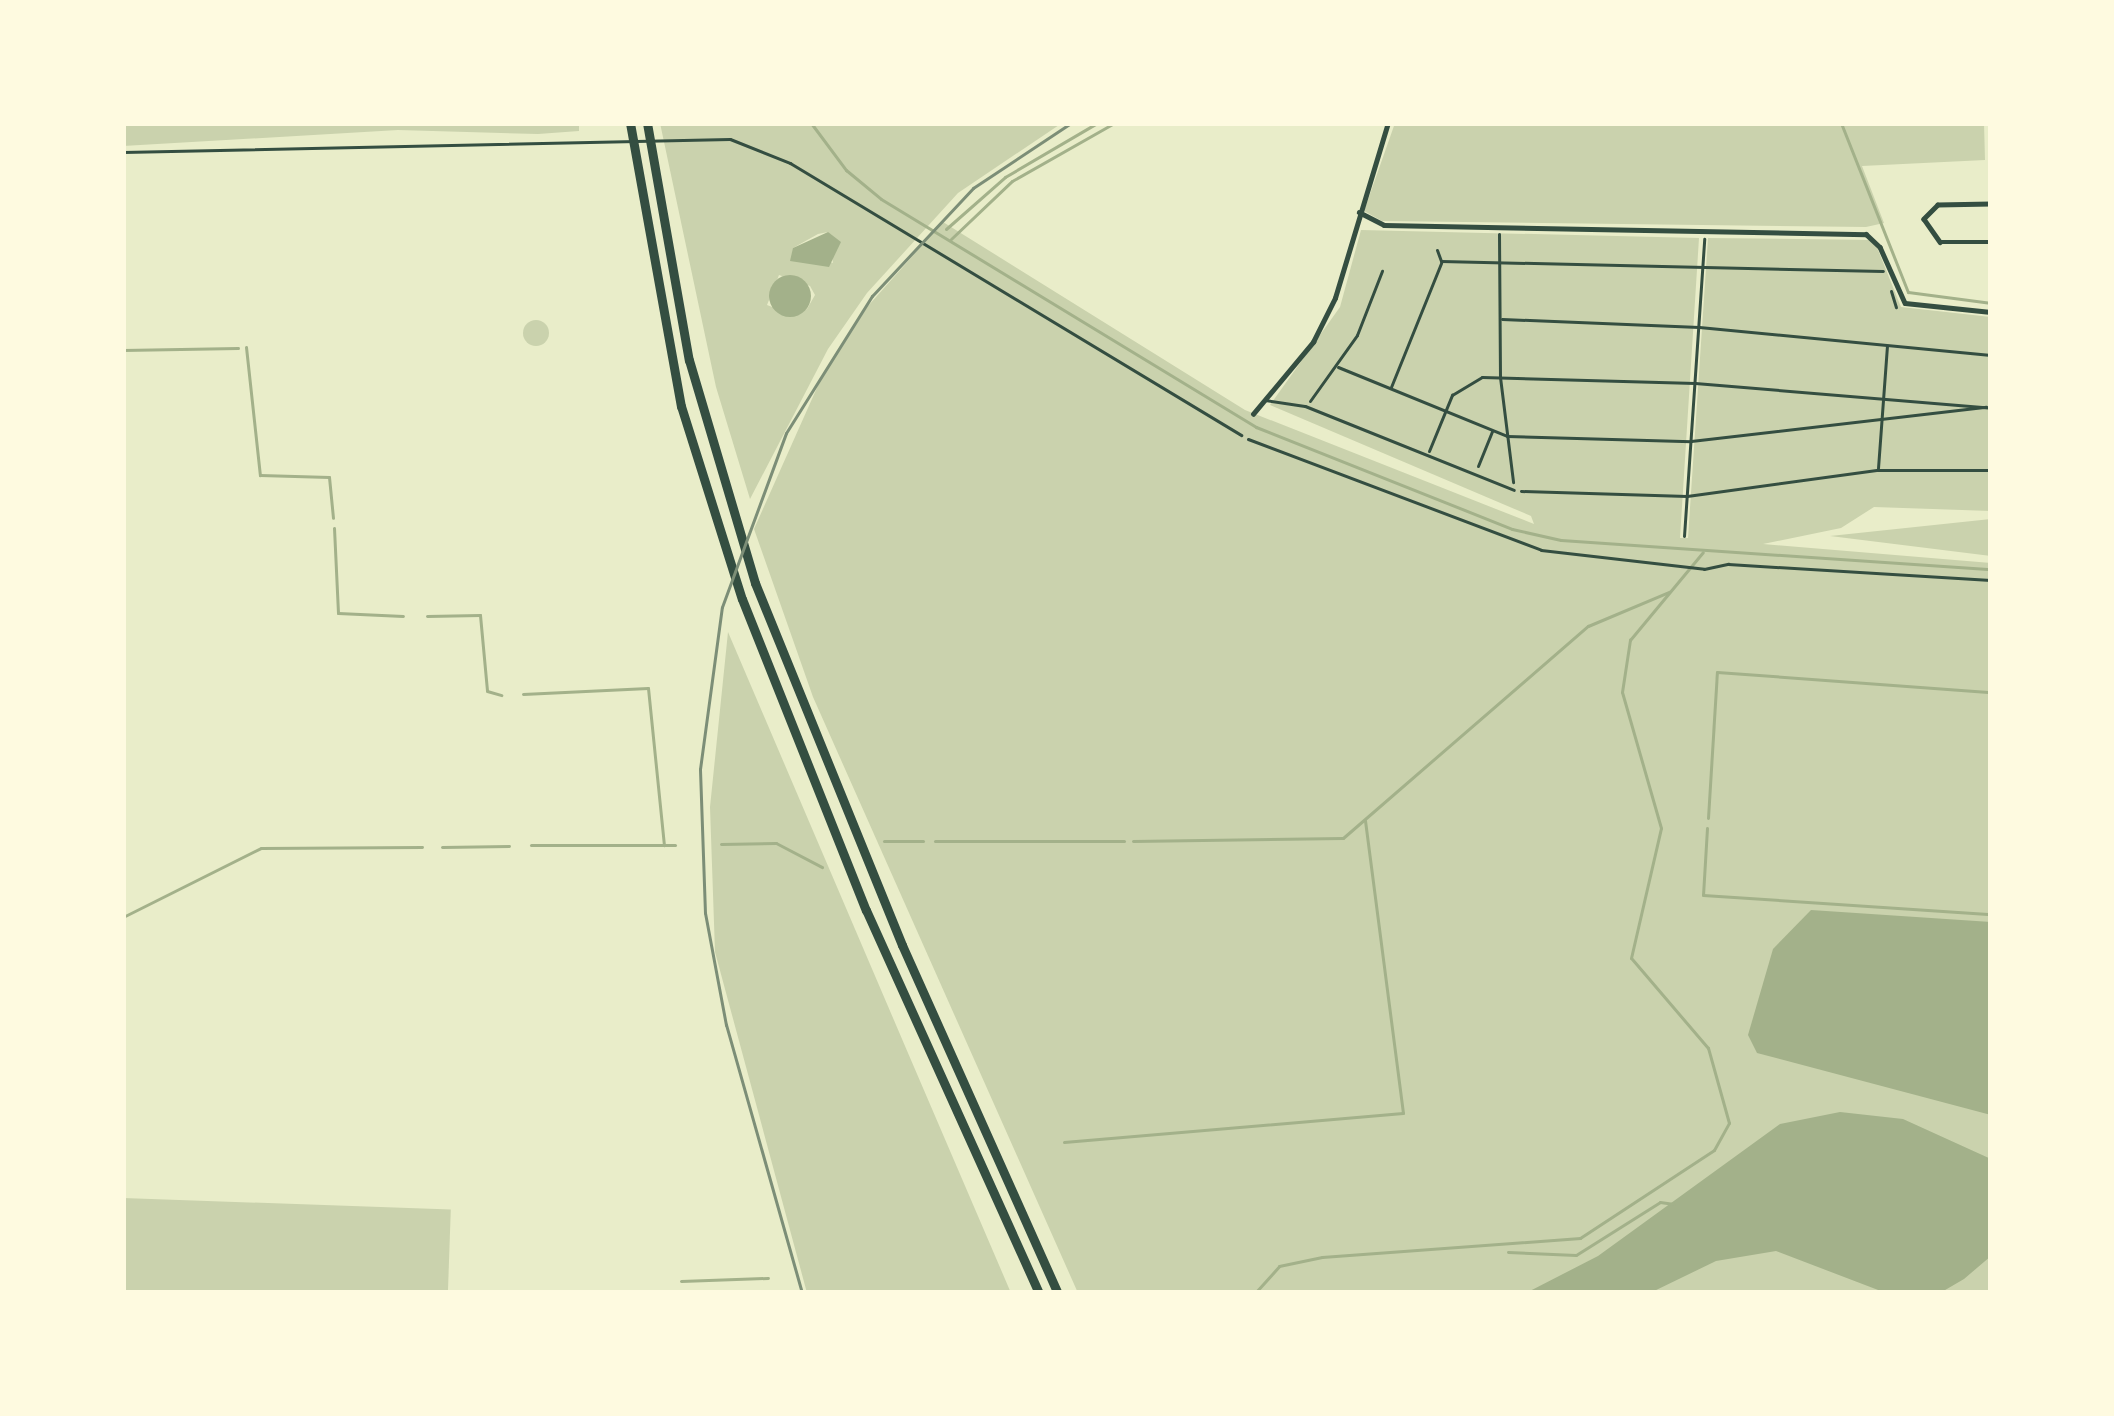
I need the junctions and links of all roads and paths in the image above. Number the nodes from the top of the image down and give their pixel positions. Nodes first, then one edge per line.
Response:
1 (630, 123) edge
2 (647, 123) edge
3 (1388, 123) edge
4 (123, 152) edge
5 (1991, 204) edge
6 (1359, 212) junction
7 (1499, 226) junction
8 (1705, 230) junction
9 (1991, 242) edge
10 (1437, 250) dead end
11 (1441, 261) junction
12 (1499, 263) junction
13 (1382, 271) dead end
14 (1702, 271) junction
15 (1896, 307) dead end
16 (1991, 311) edge
17 (1498, 318) junction
18 (1699, 327) junction
19 (1887, 344) junction
20 (1991, 355) edge
21 (1338, 368) junction
22 (1500, 376) junction
23 (1695, 383) junction
24 (1390, 388) junction
25 (1882, 396) junction
26 (1265, 400) junction
27 (1305, 406) junction
28 (1988, 408) edge
29 (1446, 410) junction
30 (1253, 414) dead end
31 (1881, 417) junction
32 (1493, 429) junction
33 (1241, 435) joint
34 (1507, 436) junction
35 (1691, 441) junction
36 (1426, 459) junction
37 (1878, 470) junction
38 (1991, 470) edge
39 (1473, 479) junction
40 (1514, 490) junction
41 (1688, 496) junction
42 (1684, 536) dead end
43 (1991, 580) edge
44 (1039, 1293) edge
45 (1058, 1293) edge

1 - 44 highway
2 - 45 highway
3 - 6 street
4 - 33 lane
5 - 9 street
6 - 7 street
6 - 26 street
7 - 8 street
7 - 12 path
8 - 14 path
8 - 16 street
10 - 11 path
11 - 12 path
11 - 24 path
12 - 14 path
12 - 17 path
13 - 21 path
14 - 15 path
14 - 18 path
17 - 18 path
17 - 22 path
18 - 19 path
18 - 23 path
19 - 20 path
19 - 25 path
21 - 24 path
21 - 27 path
22 - 23 path
22 - 29 path
22 - 34 path
23 - 25 path
23 - 35 path
24 - 29 path
25 - 28 path
25 - 31 path
26 - 27 lane
26 - 30 street
27 - 36 lane
28 - 31 path
29 - 32 path
29 - 36 path
31 - 35 path
31 - 37 path
32 - 34 path
32 - 39 path
33 - 43 path
34 - 35 path
34 - 40 path
35 - 41 path
36 - 39 lane
37 - 38 path
37 - 41 path
39 - 40 lane
40 - 41 path
41 - 42 path

